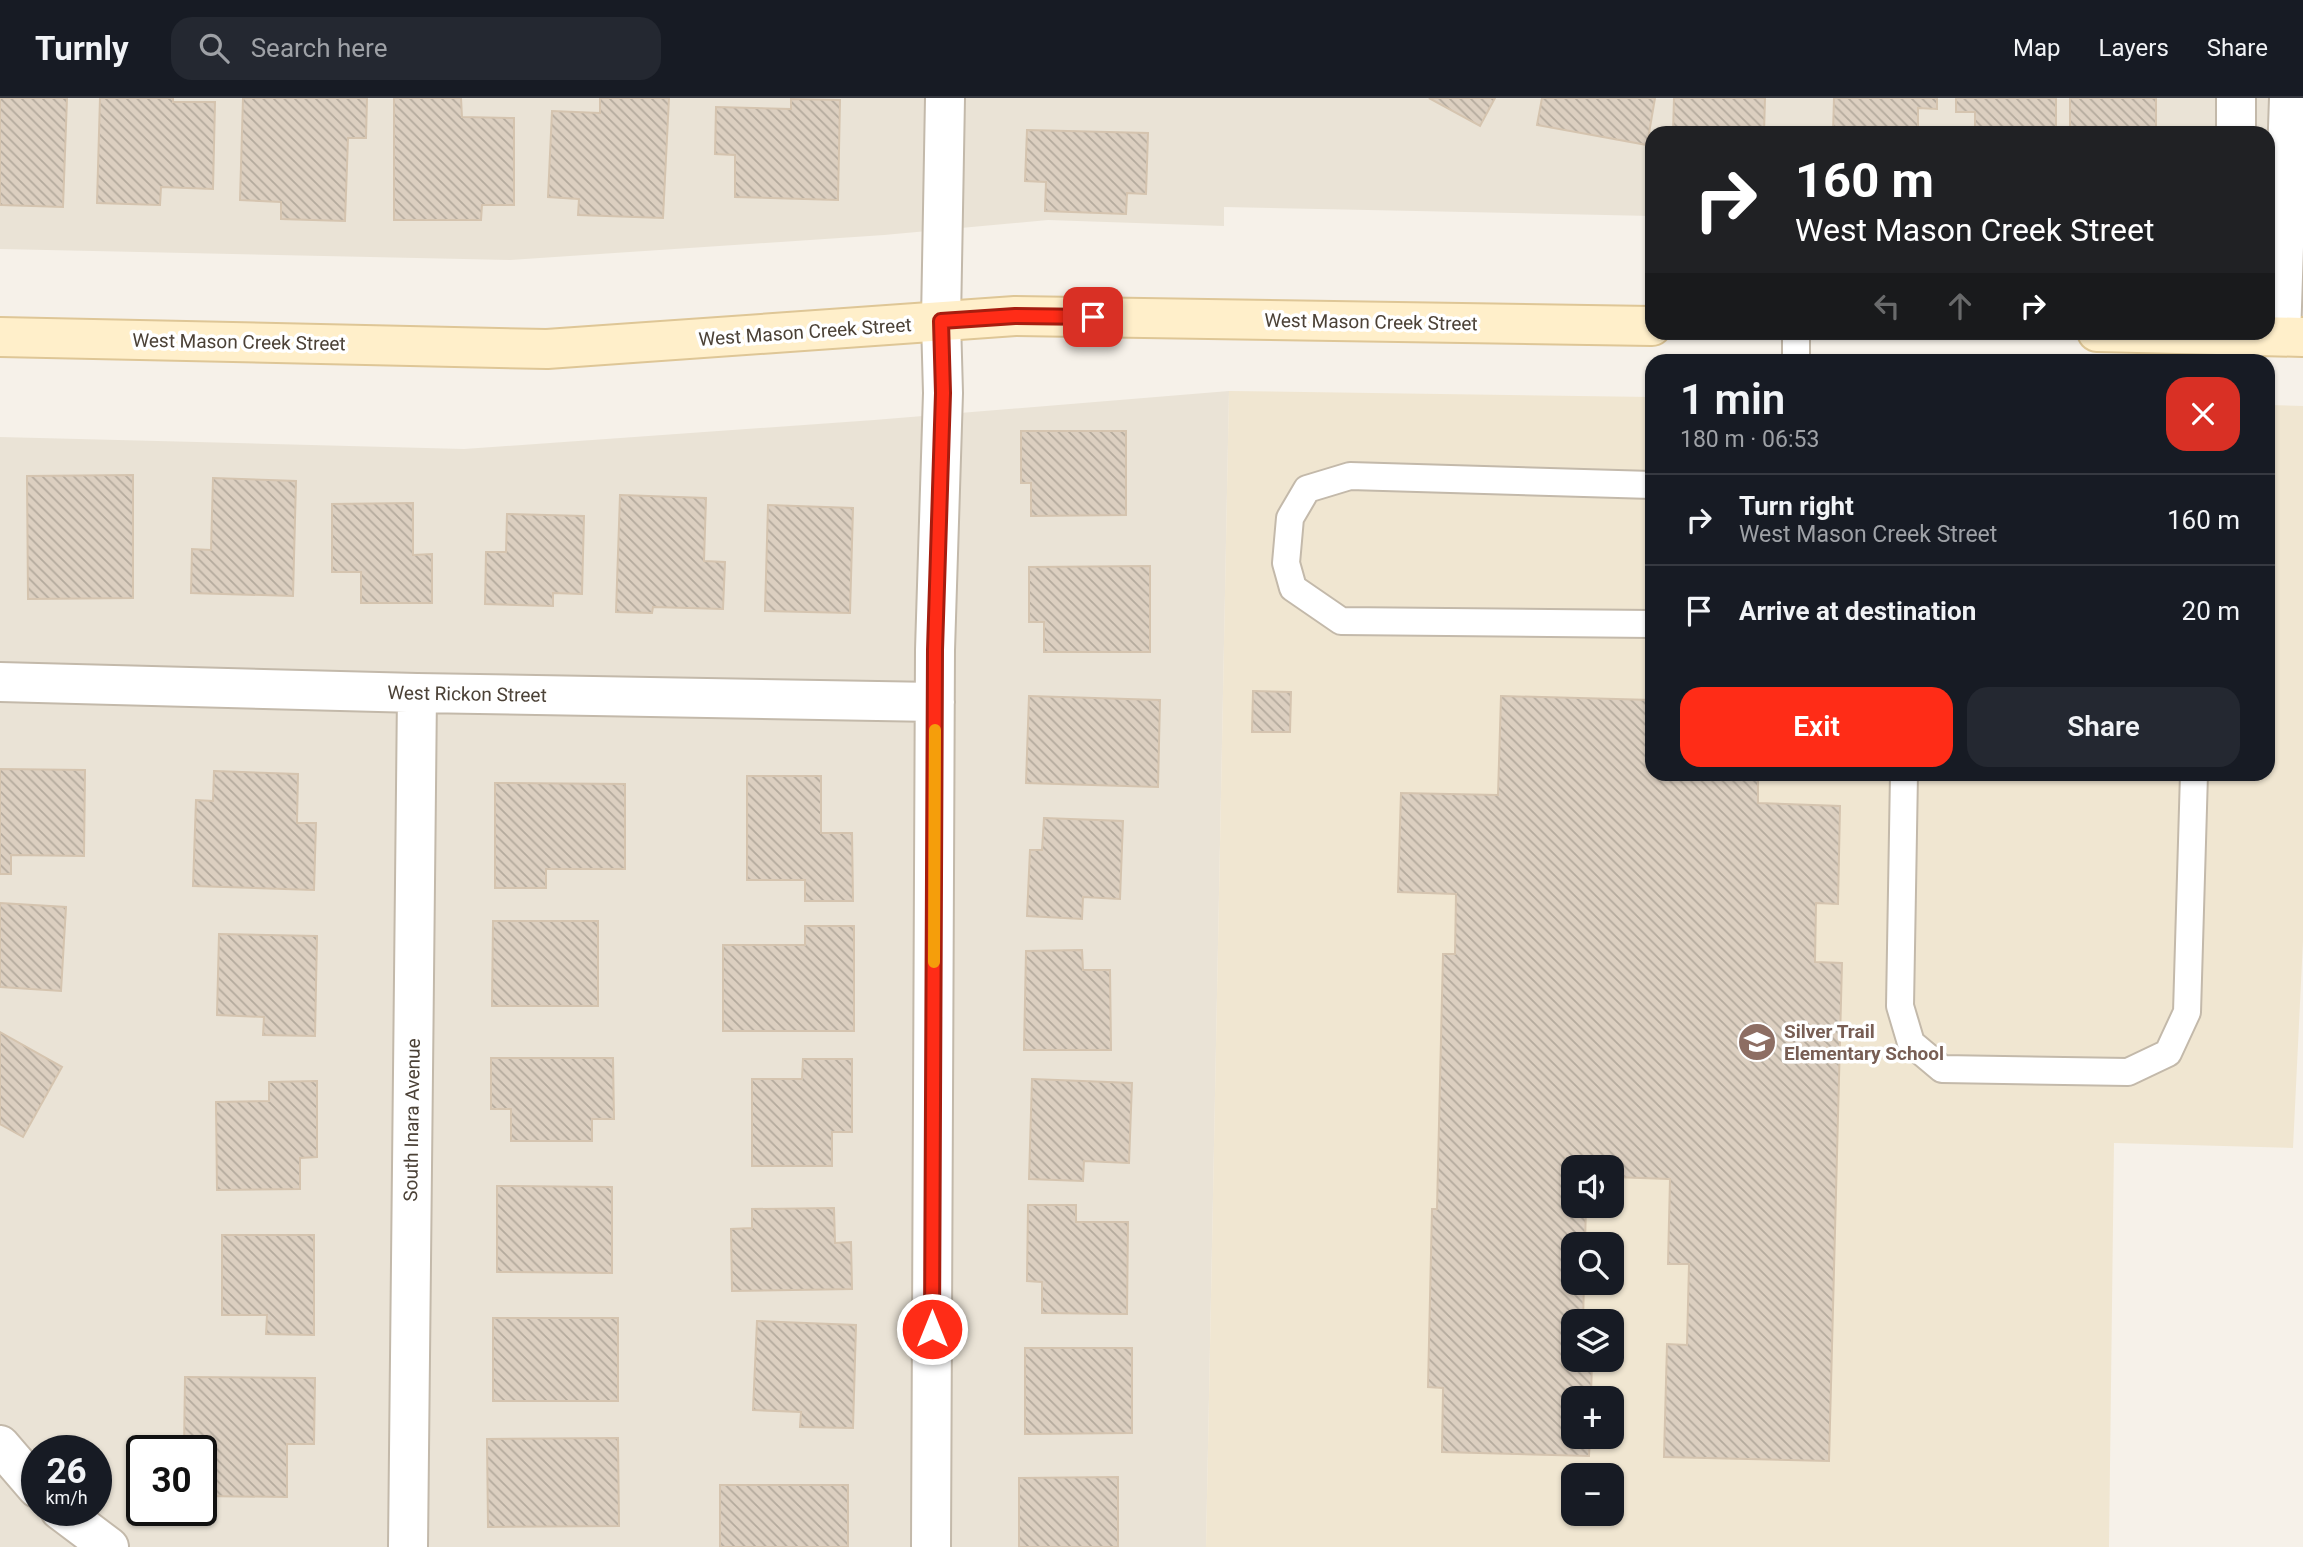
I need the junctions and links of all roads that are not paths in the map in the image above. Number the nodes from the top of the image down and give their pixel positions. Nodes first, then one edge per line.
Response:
1 (946, 98) edge
2 (2236, 98) edge
3 (2288, 98) edge
4 (2236, 126) edge
5 (2275, 202) edge
6 (941, 321) junction
7 (1645, 326) edge
8 (0, 337) edge
9 (1645, 485) edge
10 (1645, 624) edge
11 (0, 682) edge
12 (417, 693) junction
13 (935, 702) junction
14 (1904, 781) edge
15 (2194, 781) edge
16 (0, 1445) edge
17 (21, 1469) edge
18 (81, 1526) edge
19 (109, 1547) edge
20 (408, 1547) edge
21 (931, 1547) edge

1 - 6 street
2 - 4 street
3 - 5 street
6 - 7 street, West Mason Creek Street
6 - 8 street, West Mason Creek Street
6 - 13 street
9 - 10 lane
11 - 12 street, West Rickon Street
12 - 13 street, West Rickon Street
12 - 20 street, South Inara Avenue
13 - 21 street
14 - 15 lane
16 - 17 street
18 - 19 street

